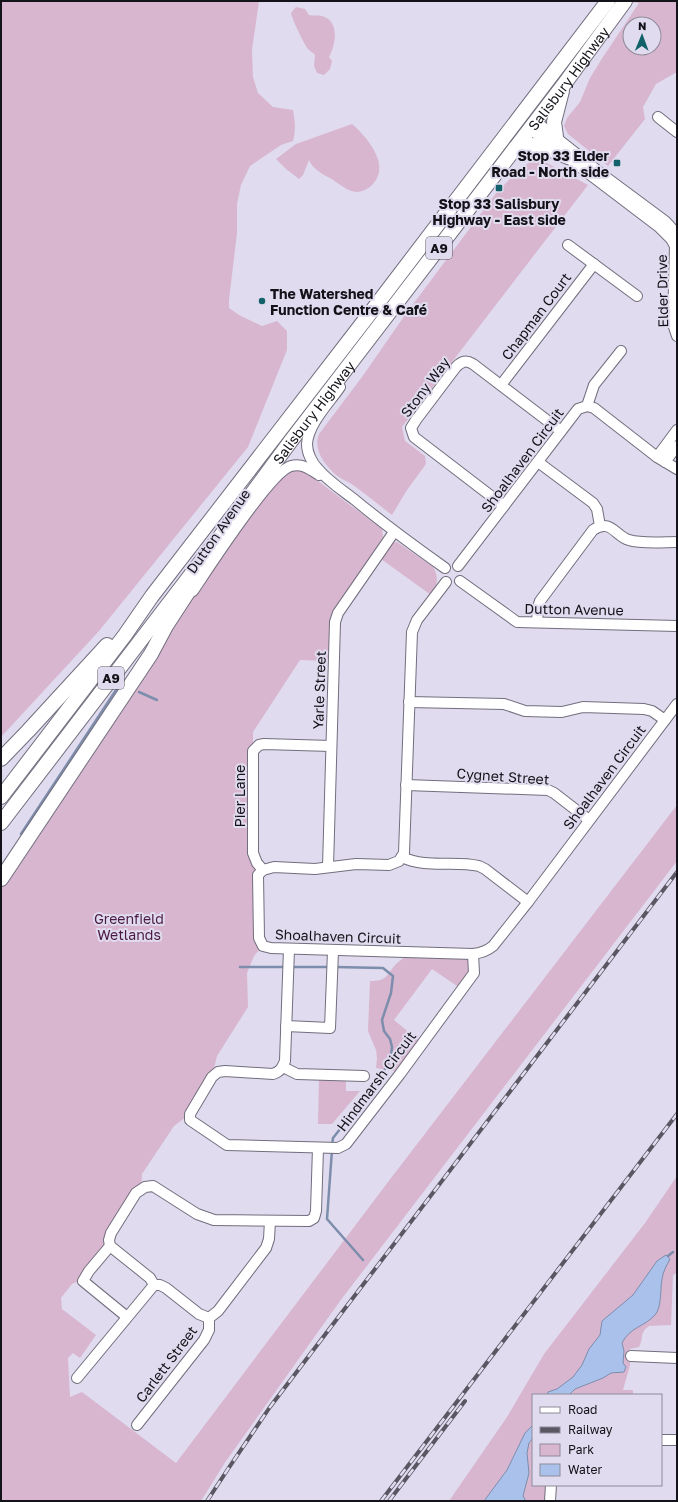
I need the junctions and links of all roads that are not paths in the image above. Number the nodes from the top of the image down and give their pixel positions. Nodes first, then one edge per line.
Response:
1 (608, 1) edge
2 (625, 1) edge
3 (598, 25) junction
4 (565, 83) junction
5 (519, 117) junction
6 (658, 117) dead end
7 (532, 125) junction
8 (677, 132) edge
9 (556, 137) junction
10 (515, 148) junction
11 (568, 157) junction
12 (568, 245) dead end
13 (676, 250) edge
14 (594, 264) junction
15 (637, 296) dead end
16 (677, 336) edge
17 (352, 337) junction
18 (364, 348) junction
19 (621, 351) dead end
20 (501, 385) junction
21 (587, 406) junction
22 (677, 430) edge
23 (561, 431) junction
24 (677, 446) edge
25 (661, 459) junction
26 (538, 462) junction
27 (677, 469) edge
28 (330, 481) junction
29 (504, 506) junction
30 (600, 526) junction
31 (394, 532) junction
32 (222, 534) junction
33 (677, 542) edge
34 (458, 566) junction
35 (445, 568) junction
36 (460, 581) junction
37 (446, 582) junction
38 (152, 596) junction
39 (537, 622) junction
40 (677, 626) edge
41 (151, 654) junction
42 (409, 702) junction
43 (677, 704) edge
44 (665, 720) junction
45 (332, 746) junction
46 (1, 758) edge
47 (406, 785) junction
48 (1, 797) edge
49 (589, 820) junction
50 (1, 823) edge
51 (402, 857) junction
52 (328, 867) junction
53 (263, 870) junction
54 (1, 879) edge
55 (528, 902) junction
56 (289, 949) junction
57 (473, 954) junction
58 (333, 961) junction
59 (286, 1026) junction
60 (283, 1067) junction
61 (364, 1076) dead end
62 (322, 1148) junction
63 (270, 1222) junction
64 (110, 1246) junction
65 (154, 1285) junction
66 (127, 1317) junction
67 (209, 1318) junction
68 (631, 1356) dead end
69 (677, 1358) edge
70 (77, 1378) dead end
71 (138, 1425) dead end
72 (662, 1440) edge
73 (677, 1440) edge
74 (551, 1486) edge
75 (550, 1501) edge

1 - 3 highway, Salisbury Highway / A9
2 - 3 highway, Salisbury Highway / A9
3 - 4 highway, Salisbury Highway / A9
3 - 5 highway, Salisbury Highway / A9
4 - 7 highway, Salisbury Highway / A9
4 - 9 highway
5 - 7 highway
5 - 17 highway, Salisbury Highway / A9
6 - 8 street
7 - 9 street, Elder Drive
7 - 10 highway, Salisbury Highway / A9
7 - 11 street, Elder Drive
9 - 13 street, Elder Drive
10 - 11 highway
10 - 18 highway, Salisbury Highway / A9
11 - 13 street, Elder Drive
12 - 14 street
13 - 16 street, Elder Drive
14 - 15 street
14 - 20 street, Chapman Court
17 - 18 highway
17 - 38 highway, Salisbury Highway / A9
18 - 28 street, Dutton Avenue
18 - 32 highway, Salisbury Highway / A9
19 - 21 street
20 - 23 street, Stony Way
20 - 29 street, Stony Way
21 - 23 street, Shoalhaven Circuit
21 - 25 street
22 - 25 street
23 - 26 street, Shoalhaven Circuit
24 - 25 street
25 - 27 street
26 - 29 street, Shoalhaven Circuit
26 - 30 street
28 - 31 street, Dutton Avenue
28 - 41 street, Dutton Avenue
29 - 34 street, Shoalhaven Circuit
30 - 33 street
30 - 39 street
31 - 35 street, Dutton Avenue
31 - 45 street, Yarle Street
32 - 41 highway
32 - 50 highway, Salisbury Highway / A9
34 - 35 street
34 - 36 street
35 - 37 street
36 - 37 street
36 - 39 street, Dutton Avenue
37 - 42 street
38 - 46 highway
38 - 48 highway, Salisbury Highway / A9
39 - 40 street, Dutton Avenue
41 - 54 highway
42 - 44 street
42 - 47 street
43 - 44 street, Shoalhaven Circuit
44 - 49 street, Shoalhaven Circuit
45 - 52 street, Yarle Street
45 - 53 street, Pier Lane
47 - 49 street, Cygnet Street
47 - 51 street
49 - 55 street, Shoalhaven Circuit
51 - 52 street
51 - 55 street
52 - 53 street
53 - 56 street, Shoalhaven Circuit
55 - 57 street, Shoalhaven Circuit
56 - 58 street, Shoalhaven Circuit
56 - 59 street
57 - 58 street, Shoalhaven Circuit
57 - 62 street, Hindmarsh Circuit
58 - 59 street
59 - 60 street
60 - 61 street
60 - 62 street, Hindmarsh Circuit
62 - 63 street
63 - 64 street
63 - 67 street
64 - 65 street
64 - 66 street
65 - 66 street
65 - 67 street
66 - 70 street
67 - 71 street, Carlett Street
68 - 69 street
72 - 73 street
74 - 75 street

